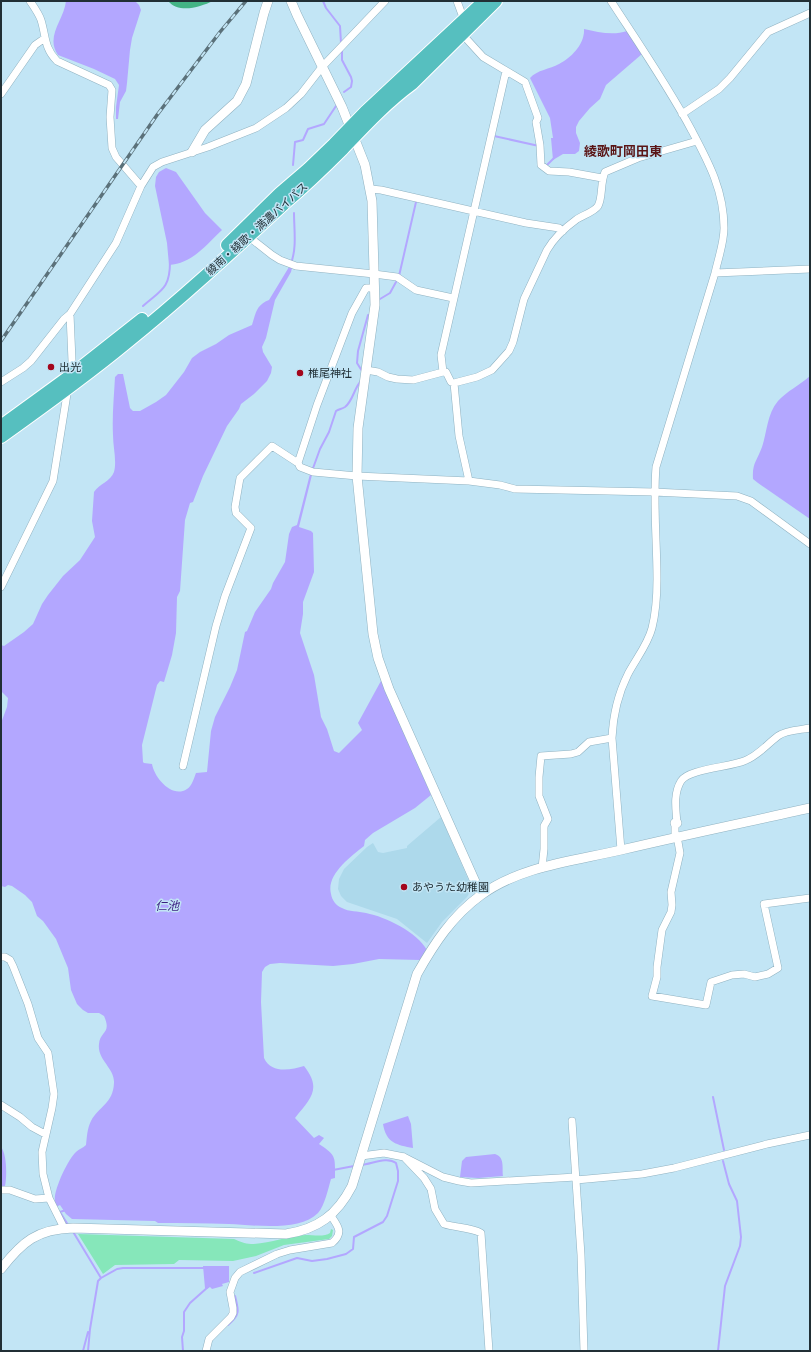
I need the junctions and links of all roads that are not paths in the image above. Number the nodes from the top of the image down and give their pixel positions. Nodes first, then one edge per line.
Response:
1 (30, 1) edge
2 (268, 1) edge
3 (291, 1) edge
4 (385, 1) edge
5 (457, 1) edge
6 (484, 1) edge
7 (496, 1) edge
8 (611, 1) edge
9 (810, 14) edge
10 (464, 20) junction
11 (462, 34) junction
12 (45, 38) junction
13 (322, 66) junction
14 (506, 71) junction
15 (1, 94) edge
16 (682, 114) junction
17 (352, 132) junction
18 (697, 141) junction
19 (192, 152) junction
20 (602, 178) junction
21 (141, 186) junction
22 (371, 189) junction
23 (474, 212) junction
24 (563, 231) junction
25 (249, 237) junction
26 (810, 269) edge
27 (715, 273) junction
28 (374, 274) junction
29 (374, 288) junction
30 (453, 298) junction
31 (70, 314) junction
32 (366, 370) junction
33 (443, 372) junction
34 (71, 374) junction
35 (1, 382) edge
36 (454, 383) junction
37 (68, 388) junction
38 (1, 426) edge
39 (1, 437) edge
40 (298, 463) junction
41 (357, 476) junction
42 (469, 481) junction
43 (654, 492) junction
44 (810, 544) edge
45 (1, 587) edge
46 (810, 728) edge
47 (612, 738) junction
48 (183, 766) dead end
49 (810, 808) edge
50 (677, 836) junction
51 (622, 850) junction
52 (542, 868) junction
53 (481, 895) junction
54 (810, 898) edge
55 (1, 957) edge
56 (1, 1105) edge
57 (572, 1121) dead end
58 (45, 1134) junction
59 (810, 1135) edge
60 (404, 1157) junction
61 (361, 1158) junction
62 (576, 1178) junction
63 (1, 1190) edge
64 (48, 1198) junction
65 (331, 1216) junction
66 (68, 1228) junction
67 (1, 1269) edge
68 (206, 1351) edge
69 (489, 1351) edge
70 (584, 1351) edge

1 - 12 street
2 - 19 street
3 - 13 street
4 - 13 street
5 - 10 street
6 - 10 highway, 綾南・綾歌・満濃バイパス
7 - 11 highway, 綾南・綾歌・満濃バイパス
8 - 16 street
9 - 16 street
10 - 17 highway, 綾南・綾歌・満濃バイパス
11 - 14 street
11 - 17 highway, 綾南・綾歌・満濃バイパス
12 - 15 street
12 - 21 street
13 - 17 street
13 - 19 street
14 - 20 street
14 - 23 street
16 - 18 street
17 - 22 street
17 - 25 highway, 綾南・綾歌・満濃バイパス
17 - 34 highway, 綾南・綾歌・満濃バイパス
18 - 20 street
18 - 27 street
19 - 21 street
20 - 24 street
21 - 31 street
22 - 23 street
22 - 28 street
23 - 24 street
23 - 30 street
24 - 36 street
25 - 28 street
25 - 37 highway, 綾南・綾歌・満濃バイパス
26 - 27 street
27 - 43 street
28 - 29 street
28 - 30 street
29 - 32 street
29 - 40 street
30 - 33 street
31 - 34 street
31 - 35 street
32 - 33 street
32 - 41 street
33 - 36 street
34 - 37 street
34 - 38 highway, 綾南・綾歌・満濃バイパス
36 - 42 street
37 - 39 highway, 綾南・綾歌・満濃バイパス
37 - 45 street
40 - 41 street
40 - 48 street
41 - 42 street
41 - 53 street
42 - 43 street
43 - 44 street
43 - 47 street
46 - 50 street
47 - 51 street
47 - 52 street
49 - 50 street
50 - 51 street
50 - 54 street
51 - 52 street
52 - 53 street
53 - 61 street
55 - 58 street
56 - 58 street
57 - 62 street
58 - 64 street
59 - 62 street
60 - 61 street
60 - 62 street
60 - 69 street
61 - 65 street
62 - 70 street
63 - 64 street
64 - 66 street
65 - 66 street
65 - 68 street
66 - 67 street

